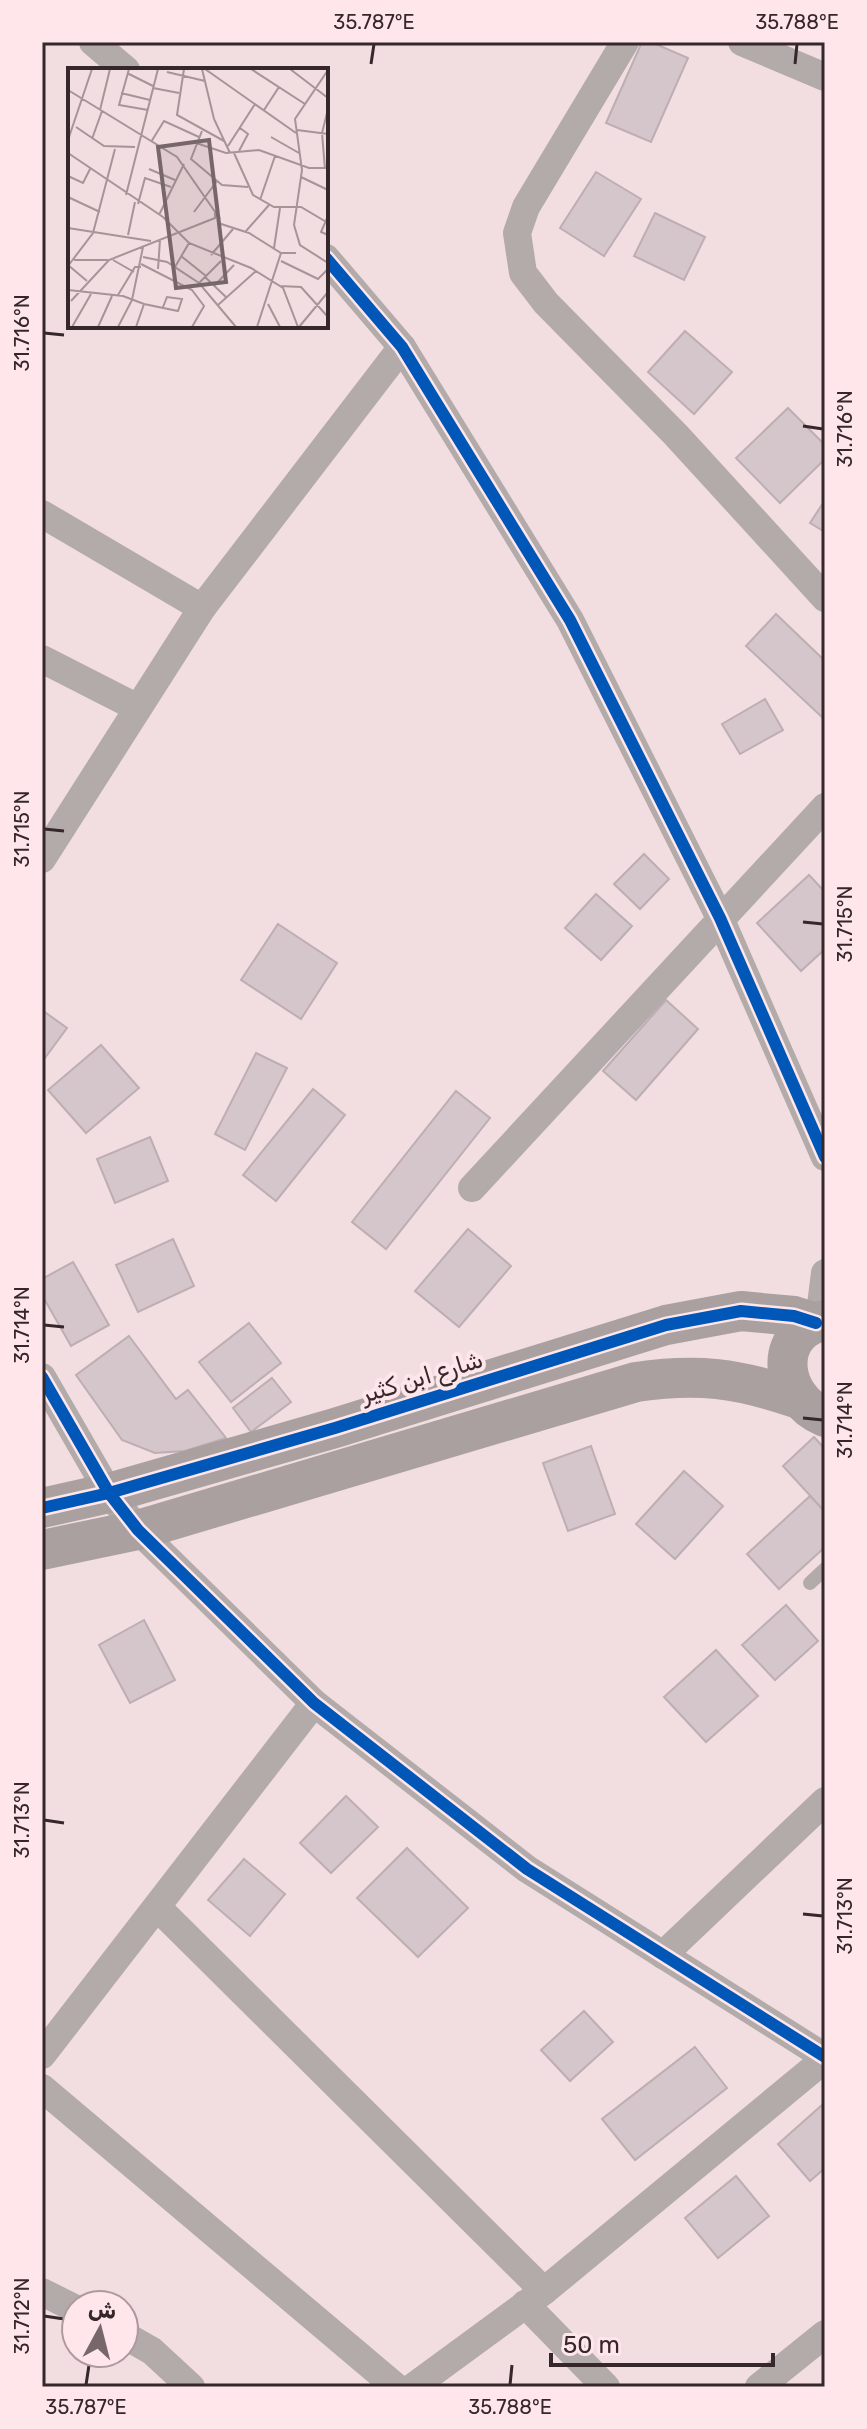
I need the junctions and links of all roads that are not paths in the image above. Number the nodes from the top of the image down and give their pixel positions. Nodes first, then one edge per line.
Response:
1 (93, 42) edge
2 (625, 42) edge
3 (742, 42) edge
4 (124, 68) edge
5 (825, 77) edge
6 (328, 260) edge
7 (402, 347) junction
8 (42, 514) edge
9 (825, 598) edge
10 (202, 608) junction
11 (42, 659) edge
12 (138, 708) junction
13 (825, 807) edge
14 (42, 859) edge
15 (720, 918) junction
16 (825, 1157) edge
17 (472, 1188) dead end
18 (825, 1273) edge
19 (820, 1321) edge
20 (42, 1377) edge
21 (811, 1407) edge
22 (109, 1493) junction
23 (42, 1508) edge
24 (138, 1530) junction
25 (42, 1550) edge
26 (825, 1569) edge
27 (810, 1583) dead end
28 (314, 1703) junction
29 (825, 1801) edge
30 (157, 1907) junction
31 (663, 1955) junction
32 (42, 2055) edge
33 (825, 2058) edge
34 (42, 2088) edge
35 (42, 2292) edge
36 (534, 2297) junction
37 (60, 2301) edge
38 (825, 2334) edge
39 (140, 2344) edge
40 (191, 2387) edge
41 (396, 2387) edge
42 (413, 2387) edge
43 (606, 2387) edge
44 (759, 2387) edge

1 - 4 street
2 - 9 street
3 - 5 street
6 - 7 street
7 - 10 street
7 - 15 street
8 - 10 street
10 - 12 street
11 - 12 street
12 - 14 street
13 - 15 street
15 - 16 street
15 - 17 street
18 - 19 street
19 - 21 street
19 - 22 street, شارع ابن كثير
20 - 22 street
21 - 24 street
22 - 23 street, شارع ابن كثير
22 - 24 street
24 - 25 street
24 - 28 street
26 - 27 lane
28 - 30 street
28 - 31 street
29 - 31 street
30 - 32 street
30 - 36 street
31 - 33 street
33 - 36 street
34 - 41 street
35 - 37 street
36 - 42 street
36 - 43 street
38 - 44 street
39 - 40 street

